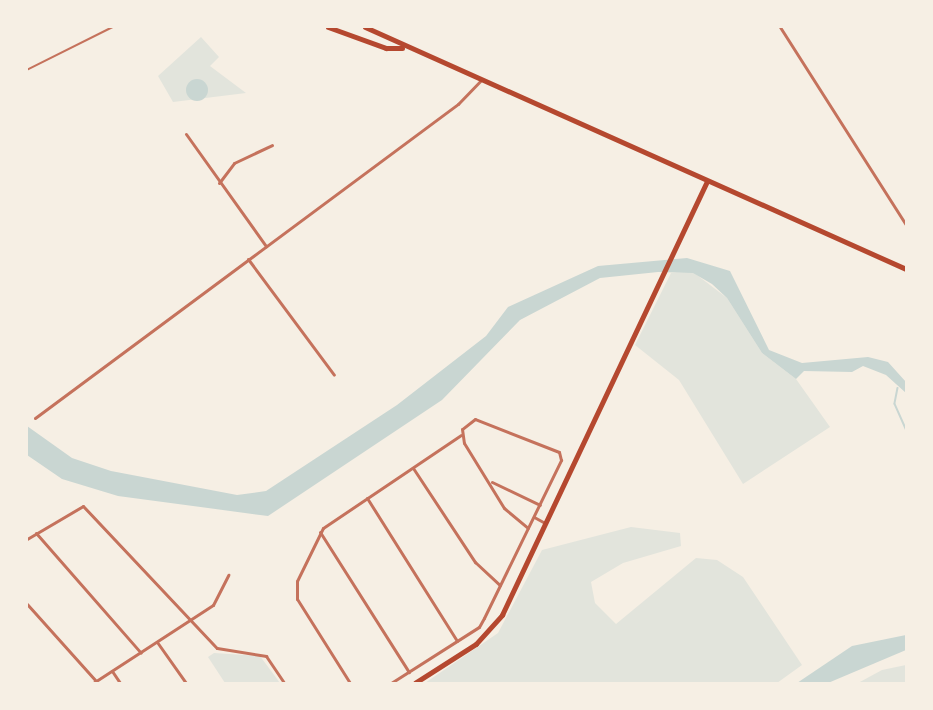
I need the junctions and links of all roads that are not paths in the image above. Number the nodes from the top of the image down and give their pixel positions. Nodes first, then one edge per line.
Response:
1 (113, 27) edge
2 (328, 27) edge
3 (365, 27) edge
4 (780, 27) edge
5 (402, 48) junction
6 (27, 70) edge
7 (480, 81) junction
8 (186, 134) dead end
9 (272, 145) dead end
10 (707, 182) junction
11 (219, 183) junction
12 (906, 225) edge
13 (266, 246) junction
14 (248, 260) junction
15 (906, 269) edge
16 (334, 375) dead end
17 (35, 418) dead end
18 (461, 435) junction
19 (413, 468) junction
20 (490, 481) junction
21 (367, 498) junction
22 (540, 505) junction
23 (534, 517) junction
24 (547, 524) junction
25 (528, 528) junction
26 (320, 532) junction
27 (36, 533) junction
28 (27, 539) edge
29 (228, 575) dead end
30 (500, 585) junction
31 (27, 604) edge
32 (189, 622) junction
33 (157, 642) junction
34 (458, 642) junction
35 (141, 653) junction
36 (112, 671) junction
37 (409, 672) junction
38 (95, 682) edge
39 (120, 683) edge
40 (186, 683) edge
41 (284, 683) edge
42 (350, 683) edge
43 (391, 683) edge
44 (415, 683) edge

1 - 6 lane
2 - 5 main road
3 - 5 main road
4 - 12 street
5 - 7 main road
7 - 10 main road
7 - 13 street
8 - 11 street
9 - 11 street
10 - 15 main road
10 - 24 main road
11 - 13 street
13 - 14 street
14 - 16 street
14 - 17 street
18 - 19 street
18 - 20 street
18 - 22 street
19 - 21 street
19 - 30 street
20 - 22 street
20 - 25 street
21 - 26 street
21 - 34 street
22 - 23 street
23 - 24 street
23 - 25 street
24 - 44 main road
25 - 30 street
26 - 37 street
26 - 42 street
27 - 28 street
27 - 32 street
27 - 35 street
29 - 32 street
30 - 34 street
31 - 38 street
32 - 33 street
32 - 41 street
33 - 35 street
33 - 40 street
34 - 37 street
35 - 36 street
36 - 38 street
36 - 39 street
37 - 43 street

